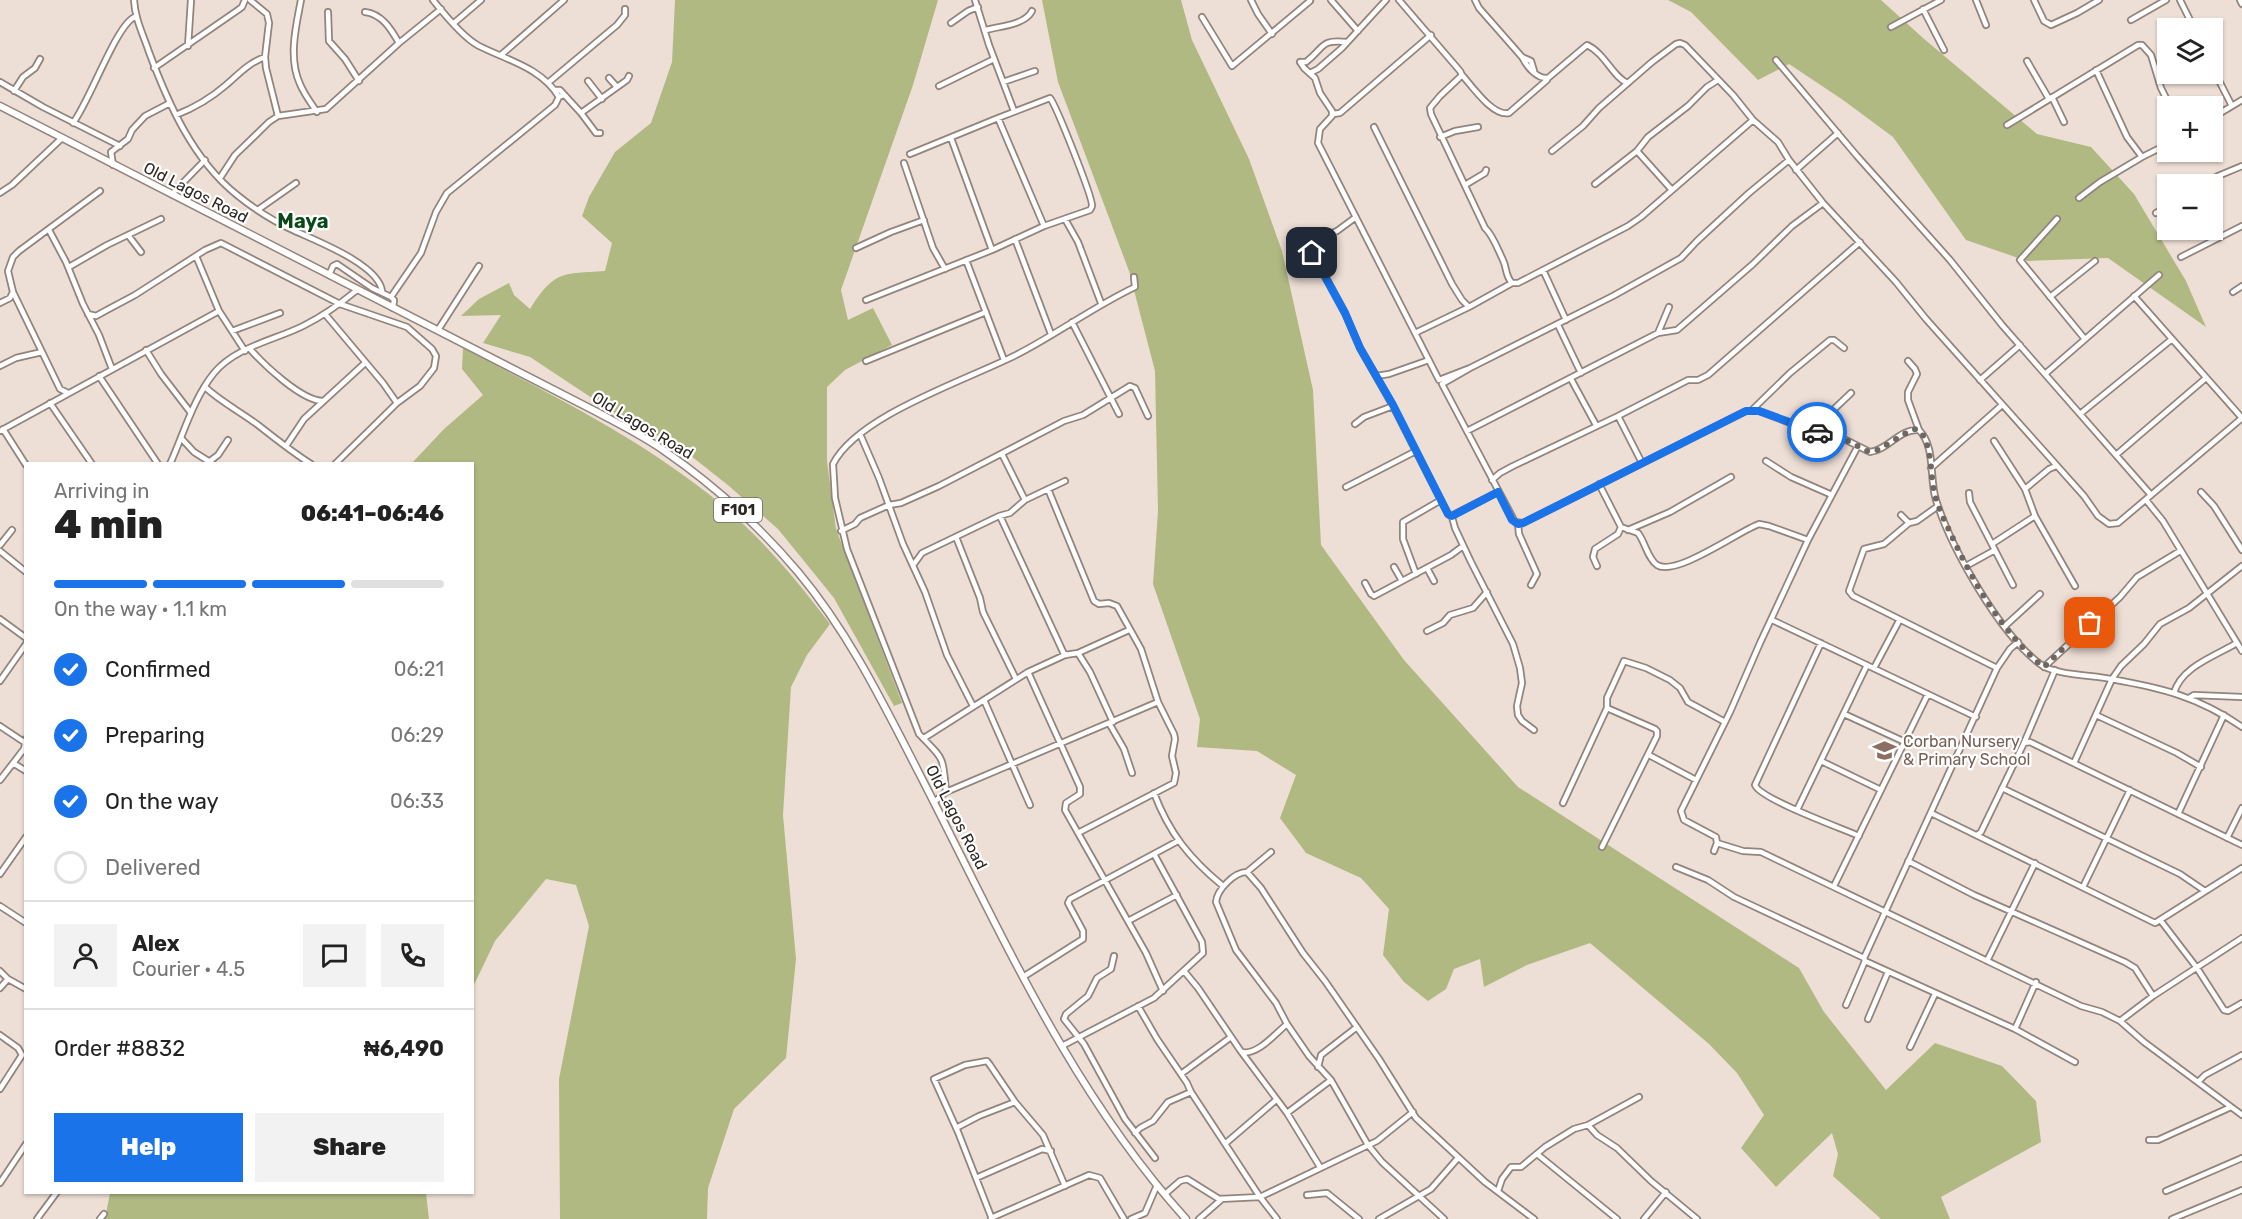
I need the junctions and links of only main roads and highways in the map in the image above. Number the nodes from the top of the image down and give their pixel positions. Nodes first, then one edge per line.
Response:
1 (0, 106) edge
2 (1186, 1219) edge

1 - 2 main road, Old Lagos Road / F101

